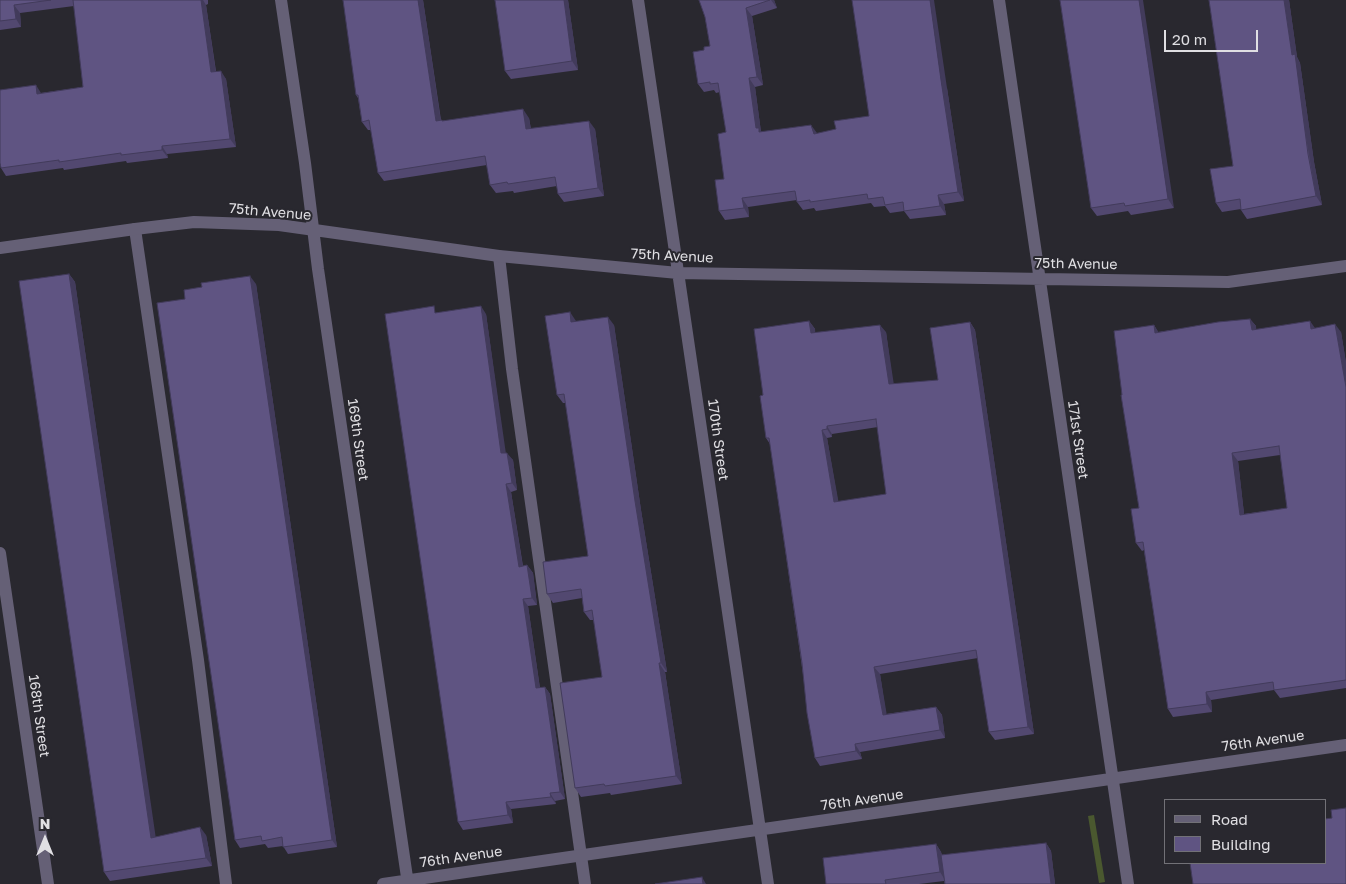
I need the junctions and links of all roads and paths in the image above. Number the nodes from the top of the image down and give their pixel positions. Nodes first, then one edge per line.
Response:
1 (281, 0) edge
2 (638, 0) edge
3 (999, 0) edge
4 (135, 229) junction
5 (314, 231) junction
6 (0, 248) edge
7 (499, 256) junction
8 (1346, 266) edge
9 (678, 273) junction
10 (1039, 278) junction
11 (0, 553) edge
12 (1346, 744) edge
13 (1112, 779) junction
14 (760, 830) junction
15 (581, 855) junction
16 (408, 882) edge
17 (48, 884) edge
18 (226, 884) edge
19 (383, 884) edge
20 (585, 884) edge
21 (768, 884) edge
22 (1128, 884) edge

1 - 5 street, 169th Street
2 - 9 street, 170th Street
3 - 10 street, 171st Street
4 - 5 street, 75th Avenue
4 - 6 street, 75th Avenue
4 - 18 street
5 - 7 street, 75th Avenue
5 - 16 street, 169th Street
7 - 9 street, 75th Avenue
7 - 15 street
8 - 10 street, 75th Avenue
9 - 10 street, 75th Avenue
9 - 14 street, 170th Street
10 - 13 street, 171st Street
11 - 17 street, 168th Street
12 - 13 street, 76th Avenue
13 - 14 street, 76th Avenue
13 - 22 street, 171st Street
14 - 15 street, 76th Avenue
14 - 21 street, 170th Street
15 - 16 street, 76th Avenue
15 - 20 street
16 - 19 street, 76th Avenue

